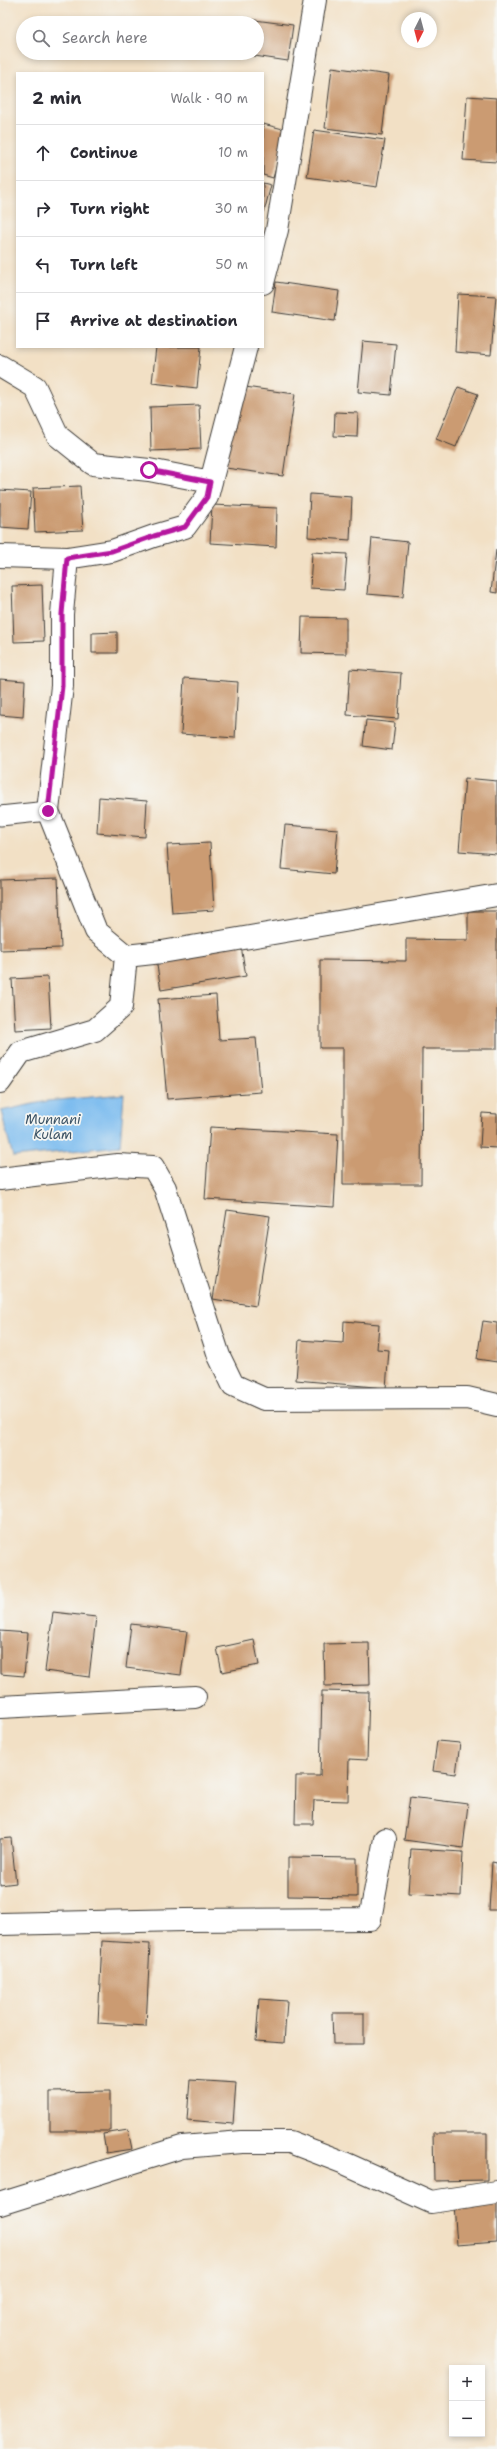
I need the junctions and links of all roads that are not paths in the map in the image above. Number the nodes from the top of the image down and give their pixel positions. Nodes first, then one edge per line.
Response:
1 (315, 0) edge
2 (264, 279) edge
3 (246, 348) edge
4 (0, 366) edge
5 (210, 482) junction
6 (0, 556) edge
7 (67, 558) junction
8 (48, 811) junction
9 (0, 816) edge
10 (497, 895) edge
11 (126, 956) junction
12 (0, 1082) edge
13 (0, 1179) edge
14 (497, 1405) edge
15 (195, 1697) dead end
16 (0, 1707) edge
17 (385, 1839) dead end
18 (0, 1924) edge
19 (497, 2192) edge
20 (0, 2204) edge

1 - 2 street
3 - 5 street
4 - 5 street
5 - 7 street
6 - 7 street
7 - 8 street
8 - 9 lane
8 - 11 street
10 - 11 street
11 - 12 street
13 - 14 street
15 - 16 street
17 - 18 street
19 - 20 street

